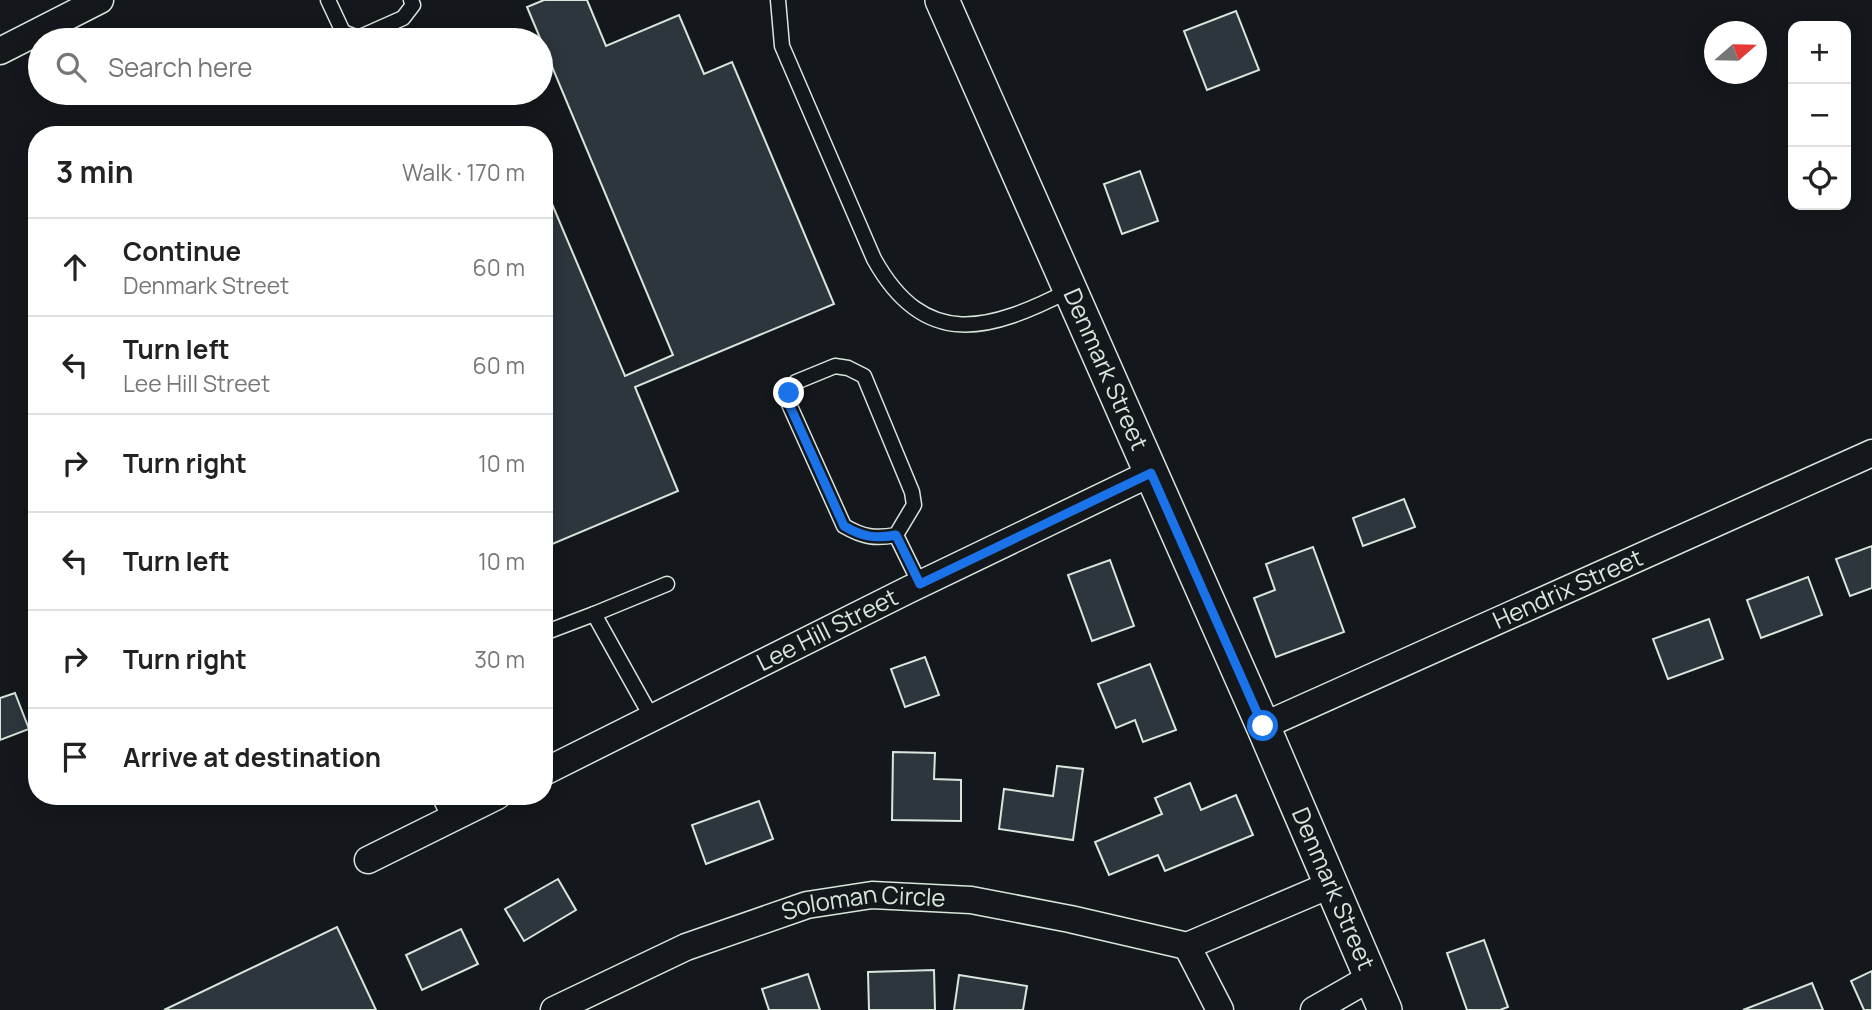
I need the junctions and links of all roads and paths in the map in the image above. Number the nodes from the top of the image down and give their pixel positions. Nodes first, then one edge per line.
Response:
1 (100, 0) edge
2 (328, 0) edge
3 (411, 0) edge
4 (778, 0) edge
5 (942, 0) edge
6 (45, 28) edge
7 (341, 28) edge
8 (380, 28) edge
9 (28, 37) edge
10 (0, 51) edge
11 (1070, 290) junction
12 (1872, 453) edge
13 (1151, 473) junction
14 (896, 535) junction
15 (667, 584) dead end
16 (920, 584) junction
17 (594, 614) junction
18 (553, 630) edge
19 (652, 718) junction
20 (1263, 726) junction
21 (553, 768) edge
22 (445, 808) edge
23 (368, 860) dead end
24 (1329, 885) junction
25 (1187, 946) junction
26 (1370, 978) junction
27 (554, 1010) edge
28 (1220, 1010) edge
29 (1314, 1010) edge
30 (1385, 1010) edge

1 - 6 street
2 - 7 lane
3 - 8 lane
4 - 11 lane
5 - 11 street, Denmark Street
9 - 10 street
11 - 13 street, Denmark Street
12 - 20 street, Hendrix Street
13 - 16 street, Lee Hill Street
13 - 20 street, Denmark Street
14 - 14 lane
14 - 16 lane
15 - 17 lane
16 - 19 street, Lee Hill Street
17 - 18 lane
17 - 19 lane
19 - 21 street, Lee Hill Street
20 - 24 street, Denmark Street
22 - 23 street
24 - 25 street
24 - 26 street, Denmark Street
25 - 27 street, Soloman Circle
25 - 28 street
26 - 29 street
26 - 30 street, Denmark Street

